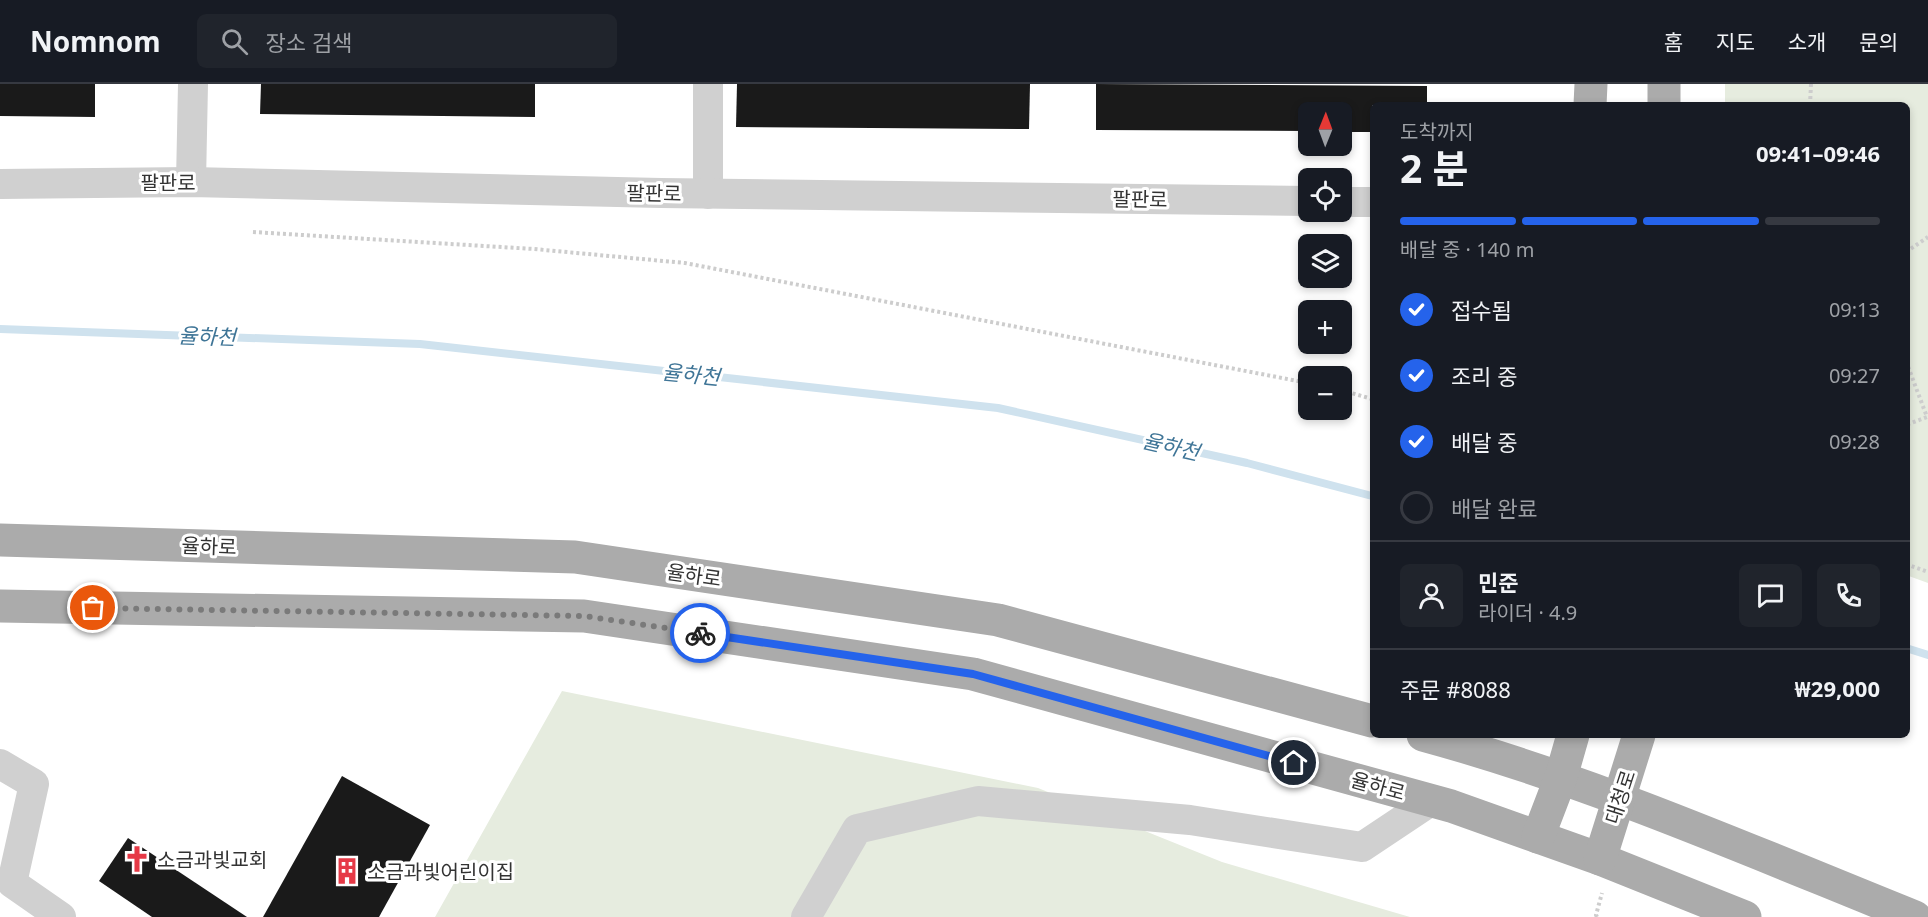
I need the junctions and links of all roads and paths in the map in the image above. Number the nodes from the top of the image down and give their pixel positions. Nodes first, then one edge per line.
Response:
1 (193, 84) edge
2 (708, 84) edge
3 (1591, 84) edge
4 (1664, 84) edge
5 (1811, 84) edge
6 (1590, 102) edge
7 (1664, 102) edge
8 (1810, 102) edge
9 (191, 182) junction
10 (0, 183) edge
11 (708, 194) junction
12 (1298, 201) edge
13 (1352, 202) edge
14 (1370, 202) edge
15 (253, 232) dead end
16 (1928, 237) edge
17 (1910, 249) edge
18 (1910, 371) edge
19 (1298, 381) edge
20 (1352, 393) edge
21 (1370, 398) edge
22 (1928, 417) edge
23 (1910, 424) edge
24 (0, 540) edge
25 (1910, 565) edge
26 (1928, 572) edge
27 (0, 606) edge
28 (1370, 720) edge
29 (1434, 738) edge
30 (1573, 738) edge
31 (1638, 738) edge
32 (0, 764) edge
33 (1561, 777) junction
34 (1620, 799) junction
35 (1431, 801) junction
36 (1539, 837) junction
37 (1600, 859) junction
38 (61, 917) edge
39 (806, 917) edge
40 (1745, 917) edge
41 (1915, 917) edge

1 - 9 street
2 - 11 street
3 - 6 main road
4 - 7 main road
5 - 8 path
9 - 10 street, 팔판로
9 - 11 street, 팔판로
11 - 12 street, 팔판로
13 - 14 street
15 - 19 path
16 - 17 path
18 - 22 path
20 - 21 path
22 - 23 path
24 - 28 main road, 율하로
25 - 26 path
27 - 35 main road, 율하로
29 - 33 main road
30 - 33 main road
31 - 34 main road, 대청로
32 - 38 street
33 - 34 main road
33 - 36 main road
34 - 37 main road, 대청로
34 - 41 main road
35 - 36 main road, 율하로
35 - 39 street
36 - 37 main road, 율하로
37 - 40 main road, 율하로

